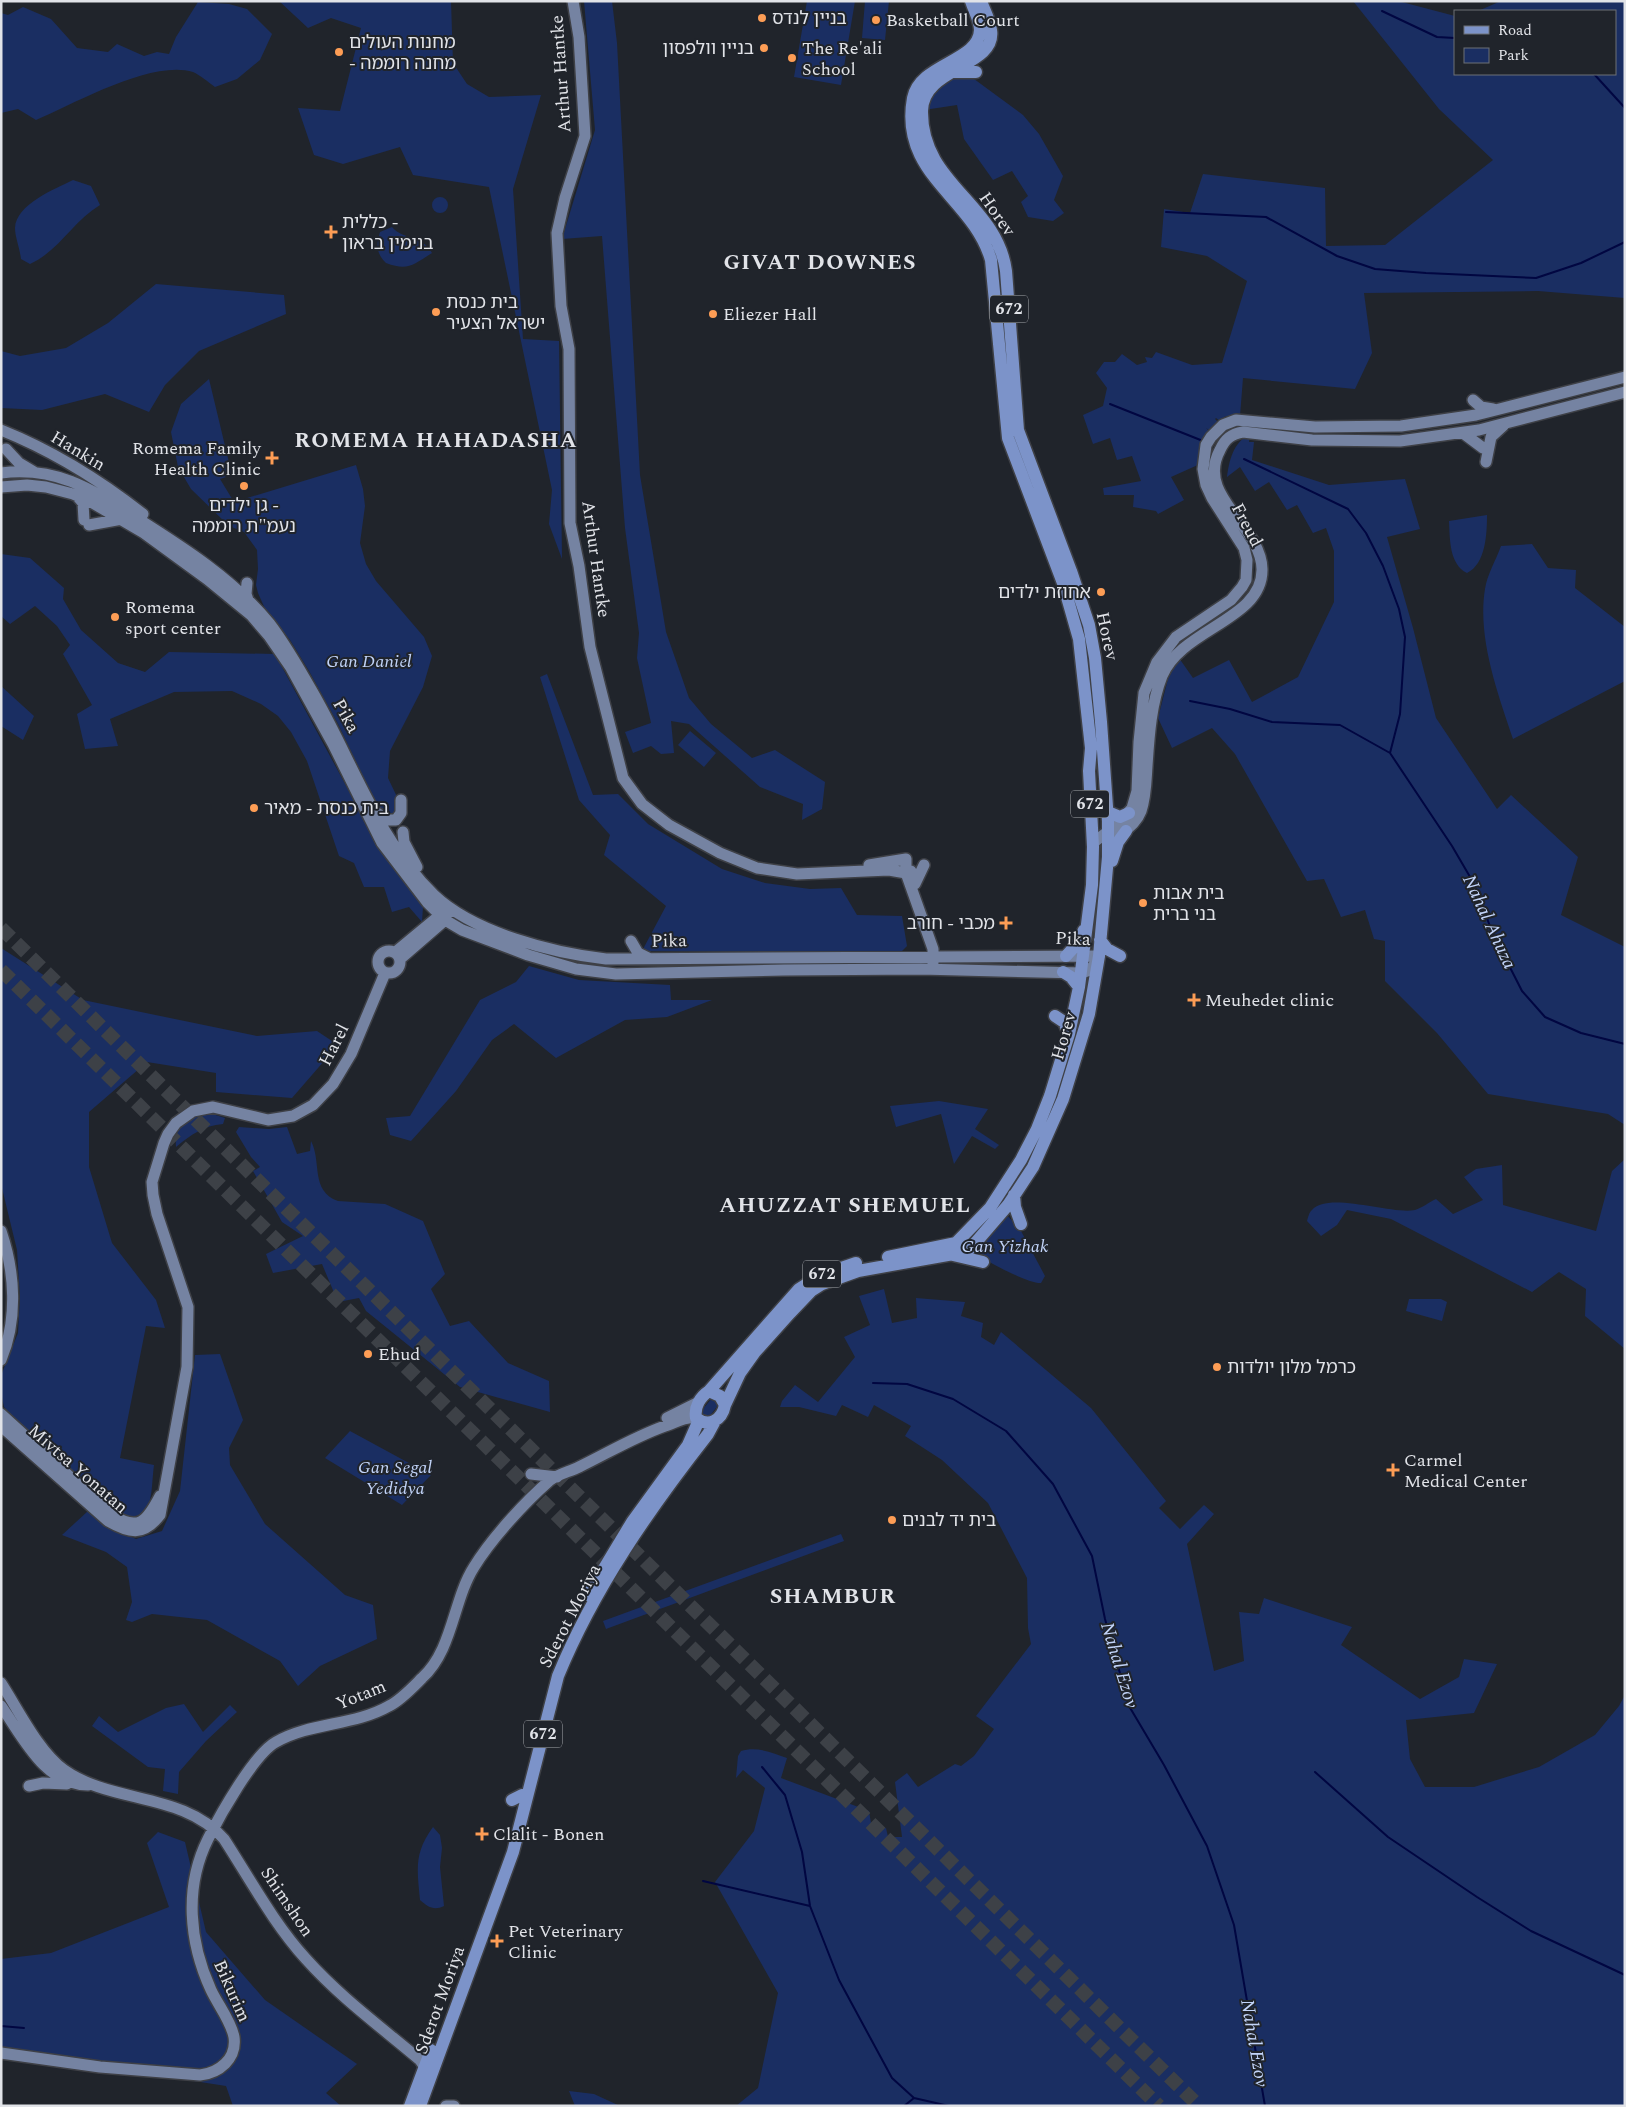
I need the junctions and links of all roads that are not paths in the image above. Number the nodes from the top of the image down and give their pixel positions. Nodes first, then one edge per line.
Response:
1 (573, 1) edge
2 (971, 1) edge
3 (981, 1) edge
4 (971, 62) junction
5 (980, 233) junction
6 (983, 262) dead end
7 (1625, 377) edge
8 (1625, 392) edge
9 (1473, 400) dead end
10 (1497, 410) junction
11 (1507, 422) junction
12 (1, 430) edge
13 (1463, 433) junction
14 (3, 445) edge
15 (1483, 448) dead end
16 (1486, 462) dead end
17 (2, 473) edge
18 (38, 473) junction
19 (27, 485) junction
20 (1, 486) edge
21 (73, 494) junction
22 (122, 519) junction
23 (180, 546) junction
24 (228, 581) junction
25 (248, 600) junction
26 (401, 800) dead end
27 (374, 811) junction
28 (1108, 812) junction
29 (1129, 813) junction
30 (1126, 831) junction
31 (403, 832) dead end
32 (1103, 837) junction
33 (924, 864) dead end
34 (848, 870) junction
35 (908, 872) junction
36 (425, 884) junction
37 (916, 884) junction
38 (1105, 890) junction
39 (427, 902) junction
40 (918, 905) junction
41 (445, 914) junction
42 (1088, 921) junction
43 (430, 928) junction
44 (925, 929) junction
45 (462, 930) junction
46 (1100, 940) junction
47 (631, 941) dead end
48 (925, 941) junction
49 (397, 956) junction
50 (1066, 956) junction
51 (1083, 956) junction
52 (1099, 956) junction
53 (1120, 956) dead end
54 (913, 958) junction
55 (930, 958) junction
56 (650, 959) junction
57 (932, 970) junction
58 (1063, 972) junction
59 (1085, 972) junction
60 (385, 973) junction
61 (1079, 987) junction
62 (1089, 1014) junction
63 (1055, 1016) dead end
64 (1070, 1034) junction
65 (293, 1116) joint
66 (1014, 1195) junction
67 (1021, 1224) dead end
68 (1, 1231) edge
69 (948, 1255) junction
70 (983, 1262) dead end
71 (1, 1360) edge
72 (709, 1391) junction
73 (699, 1402) junction
74 (725, 1405) junction
75 (1, 1414) edge
76 (698, 1419) junction
77 (715, 1421) junction
78 (1, 1426) edge
79 (648, 1431) junction
80 (576, 1469) junction
81 (532, 1474) dead end
82 (557, 1476) junction
83 (165, 1486) junction
84 (543, 1488) junction
85 (1, 1683) edge
86 (1, 1706) edge
87 (37, 1756) junction
88 (42, 1778) dead end
89 (71, 1784) junction
90 (94, 1785) junction
91 (29, 1786) dead end
92 (190, 1813) junction
93 (222, 1814) junction
94 (204, 1821) junction
95 (214, 1828) junction
96 (208, 1839) junction
97 (224, 1840) junction
98 (1, 2053) edge
99 (428, 2071) junction
100 (410, 2106) edge
101 (420, 2106) edge
102 (446, 2106) edge
103 (454, 2106) edge

1 - 34 main road, Arthur Hantke
2 - 4 main road, 672
3 - 4 main road, 672
4 - 5 main road, Horev / 672
4 - 28 main road, Horev / 672
5 - 6 main road
5 - 32 main road, Horev / 672
7 - 10 main road, Freud
8 - 11 main road, Freud
9 - 10 main road
10 - 29 main road, Freud
11 - 13 main road, Freud
11 - 16 main road
12 - 23 main road, Hankin
13 - 15 main road
13 - 30 main road, Freud
14 - 17 main road
14 - 18 main road
17 - 18 main road, Pika
17 - 19 main road
18 - 23 main road, Pika
19 - 20 main road, Pika
19 - 21 main road, Pika
21 - 22 main road, Pika
21 - 22 main road
22 - 39 main road, Pika
23 - 24 main road, Pika
24 - 25 main road, Pika
24 - 25 main road
25 - 27 main road, Pika
26 - 27 main road
27 - 36 main road, Pika
28 - 29 main road
28 - 32 main road, Horev / 672
29 - 32 main road, Freud
30 - 32 main road, Freud
30 - 38 main road
31 - 36 main road
32 - 38 main road, Horev / 672
32 - 42 main road, Horev / 672
33 - 37 main road
34 - 35 main road, Arthur Hantke
34 - 35 main road, Arthur Hantke
35 - 37 main road
35 - 40 main road
36 - 41 main road, Pika
37 - 40 main road
38 - 46 main road, Horev / 672
39 - 41 main road, Pika
39 - 43 main road
40 - 44 main road
41 - 43 main road
41 - 45 main road, Pika
41 - 56 main road, Pika
42 - 50 main road
42 - 51 main road, Horev / 672
43 - 45 main road
43 - 49 main road
44 - 48 main road
44 - 55 main road
45 - 57 main road, Pika
46 - 52 main road, Horev / 672
46 - 53 main road
47 - 56 main road
48 - 54 main road
48 - 55 main road
49 - 60 main road
49 - 60 main road
50 - 51 main road, Pika
50 - 55 main road, Pika
51 - 52 main road, Pika
51 - 59 main road, Horev / 672
52 - 59 main road, Pika
52 - 62 main road, Horev / 672
54 - 55 main road, Pika
54 - 56 main road, Pika
55 - 57 main road
57 - 58 main road, Pika
58 - 59 main road, Pika
58 - 61 main road
59 - 61 main road, Horev / 672
59 - 62 main road
60 - 65 main road, Harel
61 - 64 main road, Horev / 672
62 - 66 main road, Horev / 672
63 - 64 main road
64 - 72 main road, Horev / 672
65 - 83 main road, Mivtsa Yonatan
66 - 67 main road
66 - 69 main road, Horev / 672
68 - 71 main road
69 - 70 main road
69 - 74 main road, 672
72 - 73 main road, 672
72 - 74 main road
73 - 76 main road, 672
73 - 79 main road, Yotam
74 - 77 main road, 672
75 - 83 main road, Mivtsa Yonatan
76 - 77 main road
76 - 79 main road, Yotam
76 - 99 main road, Sderot Moriya / 672
77 - 99 main road, Sderot Moriya / 672
78 - 83 main road, Mivtsa Yonatan
79 - 80 main road, Yotam
80 - 82 main road, Yotam
80 - 84 main road, Yotam
81 - 82 main road
82 - 84 main road, Yotam
84 - 93 main road, Yotam
85 - 90 main road, Shimshon
86 - 87 main road
87 - 88 main road
87 - 89 main road
89 - 90 main road, Shimshon
89 - 91 main road, Shimshon
90 - 92 main road, Shimshon
92 - 94 main road, Shimshon
92 - 96 main road
93 - 94 main road
93 - 95 main road, Yotam
93 - 97 main road
94 - 95 main road, Shimshon
95 - 96 main road, Bikurim
95 - 97 main road, Shimshon
96 - 97 main road
96 - 98 main road, Bikurim
97 - 99 main road, Shimshon
99 - 100 main road, Sderot Moriya / 672
99 - 101 main road, Sderot Moriya / 672
102 - 103 main road

